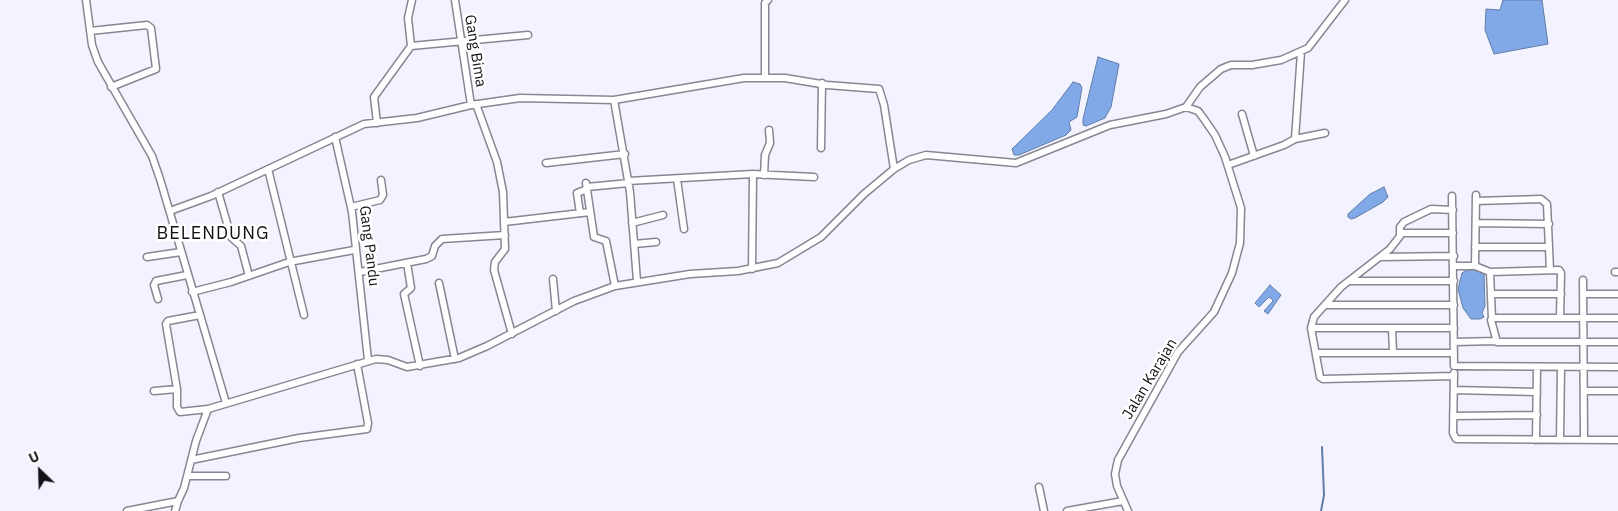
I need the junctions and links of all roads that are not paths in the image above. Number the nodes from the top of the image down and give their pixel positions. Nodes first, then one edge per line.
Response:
1 (86, 0) edge
2 (412, 0) edge
3 (455, 0) edge
4 (768, 0) edge
5 (1345, 0) edge
6 (90, 31) junction
7 (528, 36) dead end
8 (460, 40) junction
9 (412, 46) junction
10 (1301, 52) junction
11 (765, 77) junction
12 (822, 83) junction
13 (111, 87) junction
14 (614, 100) junction
15 (474, 105) junction
16 (1186, 107) junction
17 (1242, 114) dead end
18 (377, 123) junction
19 (769, 130) dead end
20 (1325, 133) dead end
21 (335, 137) junction
22 (1295, 139) junction
23 (820, 148) dead end
24 (624, 154) junction
25 (1254, 156) junction
26 (546, 163) dead end
27 (1228, 165) junction
28 (268, 169) junction
29 (894, 169) junction
30 (754, 174) junction
31 (764, 175) junction
32 (814, 177) dead end
33 (677, 178) junction
34 (381, 180) dead end
35 (628, 182) junction
36 (586, 187) junction
37 (218, 192) junction
38 (1452, 196) dead end
39 (351, 207) junction
40 (1453, 210) junction
41 (170, 211) junction
42 (590, 212) junction
43 (580, 213) junction
44 (663, 215) dead end
45 (504, 222) junction
46 (632, 223) junction
47 (1476, 223) junction
48 (1549, 224) junction
49 (684, 229) dead end
50 (1402, 233) junction
51 (1453, 233) junction
52 (506, 235) junction
53 (656, 242) dead end
54 (634, 244) junction
55 (1476, 247) junction
56 (1550, 248) junction
57 (354, 250) junction
58 (180, 252) junction
59 (1454, 256) junction
60 (147, 257) dead end
61 (1379, 257) junction
62 (289, 262) junction
63 (406, 263) junction
64 (1454, 266) junction
65 (1475, 266) junction
66 (752, 270) junction
67 (1550, 270) junction
68 (360, 272) junction
69 (1490, 272) junction
70 (187, 275) junction
71 (249, 276) junction
72 (553, 279) dead end
73 (1583, 280) dead end
74 (1350, 281) junction
75 (1454, 281) junction
76 (638, 282) junction
77 (439, 283) dead end
78 (614, 286) junction
79 (192, 292) junction
80 (1493, 294) junction
81 (1560, 294) junction
82 (1584, 294) junction
83 (1618, 294) edge
84 (158, 299) dead end
85 (1325, 305) junction
86 (1454, 305) junction
87 (556, 311) junction
88 (200, 315) junction
89 (304, 315) dead end
90 (1560, 318) junction
91 (1584, 318) junction
92 (1618, 318) edge
93 (1492, 319) junction
94 (1312, 328) junction
95 (1392, 328) junction
96 (1454, 328) junction
97 (512, 334) junction
98 (1496, 341) junction
99 (1454, 342) junction
100 (1584, 342) junction
101 (1618, 342) edge
102 (1393, 352) junction
103 (1316, 353) junction
104 (1454, 353) junction
105 (455, 359) junction
106 (368, 360) junction
107 (357, 364) junction
108 (420, 366) junction
109 (1454, 366) junction
110 (1585, 366) junction
111 (1537, 367) junction
112 (1560, 367) junction
113 (1618, 367) edge
114 (1454, 376) junction
115 (177, 389) junction
116 (1454, 390) junction
117 (154, 391) dead end
118 (1585, 391) junction
119 (1618, 391) edge
120 (1537, 392) junction
121 (226, 403) junction
122 (208, 409) junction
123 (1536, 415) junction
124 (1453, 416) junction
125 (1536, 440) junction
126 (1560, 440) junction
127 (1584, 440) junction
128 (1618, 440) edge
129 (191, 460) junction
130 (187, 476) junction
131 (226, 476) dead end
132 (1039, 487) dead end
133 (178, 501) junction
134 (1123, 501) junction
135 (127, 511) edge
136 (174, 511) edge
137 (1044, 511) edge
138 (1067, 511) edge
139 (1128, 511) edge

1 - 6 street
2 - 9 street
3 - 8 street, Gang Bima
4 - 11 street
5 - 10 street
6 - 13 street
6 - 13 street
7 - 8 street
8 - 9 street
8 - 15 street, Gang Bima
9 - 18 street
10 - 16 street
10 - 22 street
11 - 12 street
11 - 14 street
12 - 23 street
12 - 29 street
13 - 41 street
14 - 15 street
14 - 24 street
15 - 18 street
15 - 45 street, Gang Bima
16 - 27 street, Jalan Karajan
16 - 29 street
17 - 25 street
18 - 21 street
19 - 31 street
20 - 22 street
21 - 28 street
21 - 39 street, Gang Pandu
22 - 25 street
24 - 26 street
24 - 35 street
25 - 27 street
27 - 134 street, Jalan Karajan
28 - 37 street
28 - 62 street
29 - 66 street
30 - 31 street
30 - 33 street
30 - 66 street
31 - 32 street
33 - 35 street
33 - 49 street
34 - 39 street
35 - 36 street
35 - 46 street
36 - 42 street
36 - 43 street
37 - 41 street
37 - 71 street
38 - 40 street
39 - 57 street, Gang Pandu
40 - 50 street
40 - 51 street
41 - 58 street
42 - 43 street
42 - 78 street
43 - 45 street
44 - 46 street
45 - 52 street, Gang Bima
46 - 54 street
47 - 48 street
47 - 48 street
47 - 55 street
48 - 56 street
50 - 51 street
50 - 61 street
51 - 59 street
52 - 63 street
52 - 97 street
53 - 54 street
54 - 76 street
55 - 56 street
55 - 65 street
56 - 67 street
57 - 62 street
57 - 68 street, Gang Pandu
58 - 60 street
58 - 70 street
59 - 61 street
59 - 64 street
61 - 74 street
62 - 71 street
62 - 89 street
63 - 68 street
63 - 108 street
64 - 65 street
64 - 75 street
65 - 69 street
66 - 76 street
67 - 69 street
67 - 81 street
68 - 106 street, Gang Pandu
69 - 80 street
70 - 79 street
70 - 84 street
71 - 79 street
72 - 87 street
73 - 82 street
74 - 75 street
74 - 85 street
75 - 86 street
76 - 78 street
77 - 105 street
78 - 87 street
79 - 88 street
80 - 81 street
80 - 93 street
81 - 90 street
82 - 83 street
82 - 91 street
85 - 86 street
85 - 94 street
86 - 96 street
87 - 97 street
88 - 115 street
88 - 121 street
90 - 91 street
90 - 93 street
91 - 92 street
91 - 100 street
93 - 98 street
94 - 95 street
94 - 103 street
95 - 96 street
95 - 102 street
96 - 99 street
97 - 105 street
98 - 99 street
98 - 100 street
99 - 104 street
100 - 101 street
100 - 110 street
102 - 103 street
102 - 104 street
103 - 114 street
104 - 109 street
105 - 108 street
106 - 107 street
106 - 108 street
107 - 121 street
107 - 129 street
109 - 111 street
109 - 114 street
110 - 112 street
110 - 113 street
110 - 118 street
111 - 112 street
111 - 120 street
112 - 126 street
114 - 116 street
115 - 117 street
115 - 122 street
116 - 120 street
116 - 124 street
118 - 119 street
118 - 127 street
120 - 123 street
121 - 122 street
122 - 129 street
123 - 124 street
123 - 125 street
124 - 125 street
125 - 126 street
126 - 127 street
127 - 128 street
129 - 130 street
130 - 131 street
130 - 133 street
132 - 137 street
133 - 135 street
133 - 136 street
134 - 138 street
134 - 139 street, Jalan Karajan

